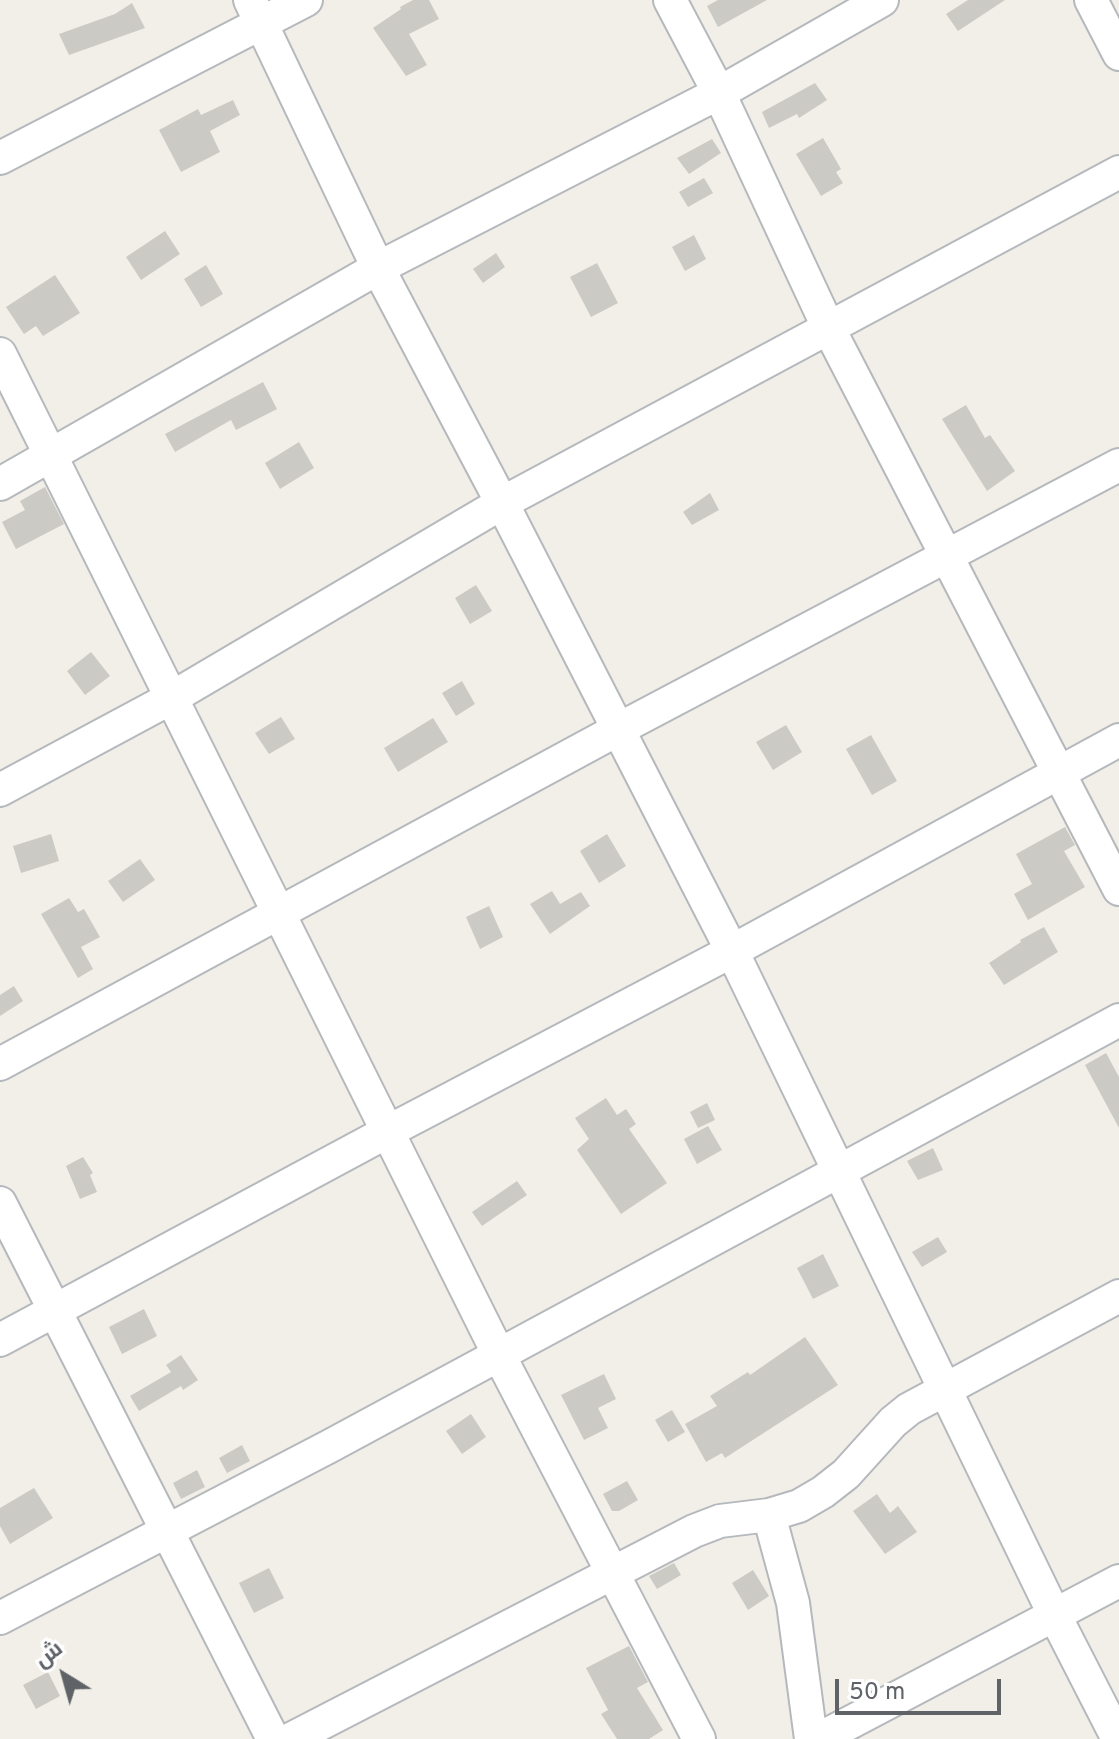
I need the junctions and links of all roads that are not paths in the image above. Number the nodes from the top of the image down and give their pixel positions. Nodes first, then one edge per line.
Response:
1 (306, 0) edge
2 (670, 0) edge
3 (882, 0) edge
4 (1091, 0) edge
5 (256, 11) edge
6 (1119, 54) edge
7 (719, 93) junction
8 (0, 158) edge
9 (1119, 172) edge
10 (378, 268) junction
11 (828, 327) junction
12 (0, 354) edge
13 (52, 456) junction
14 (1119, 465) edge
15 (0, 484) edge
16 (502, 503) junction
17 (947, 555) junction
18 (173, 697) junction
19 (617, 730) junction
20 (1119, 740) edge
21 (1059, 771) junction
22 (0, 790) edge
23 (1119, 889) edge
24 (277, 914) junction
25 (732, 951) junction
26 (1119, 1020) edge
27 (0, 1064) edge
28 (387, 1132) junction
29 (840, 1172) junction
30 (0, 1203) edge
31 (1119, 1296) edge
32 (53, 1311) junction
33 (0, 1340) edge
34 (499, 1355) junction
35 (946, 1389) junction
36 (769, 1515) junction
37 (166, 1530) junction
38 (611, 1572) junction
39 (1119, 1581) edge
40 (1054, 1614) junction
41 (0, 1618) edge
42 (273, 1739) edge
43 (291, 1739) edge
44 (699, 1739) edge
45 (811, 1739) edge
46 (819, 1739) edge
47 (1118, 1739) edge

1 - 5 street
2 - 7 street
3 - 7 street
4 - 6 street
5 - 8 street
5 - 10 street
7 - 10 street
7 - 11 street
9 - 11 street
10 - 13 street
10 - 16 street
11 - 16 street
11 - 17 street
12 - 13 street
13 - 15 street
13 - 18 street
14 - 17 street
16 - 18 street
16 - 19 street
17 - 19 street
17 - 21 street
18 - 22 street
18 - 24 street
19 - 24 street
19 - 25 street
20 - 21 street
21 - 23 street
21 - 25 street
24 - 27 street
24 - 28 street
25 - 28 street
25 - 29 street
26 - 29 street
28 - 32 street
28 - 34 street
29 - 34 street
29 - 35 street
30 - 32 street
31 - 35 street
32 - 33 street
32 - 37 street
34 - 37 street
34 - 38 street
35 - 36 street
35 - 40 street
36 - 38 street
36 - 45 street
37 - 41 street
37 - 42 street
38 - 43 street
38 - 44 street
39 - 40 street
40 - 46 street
40 - 47 street

